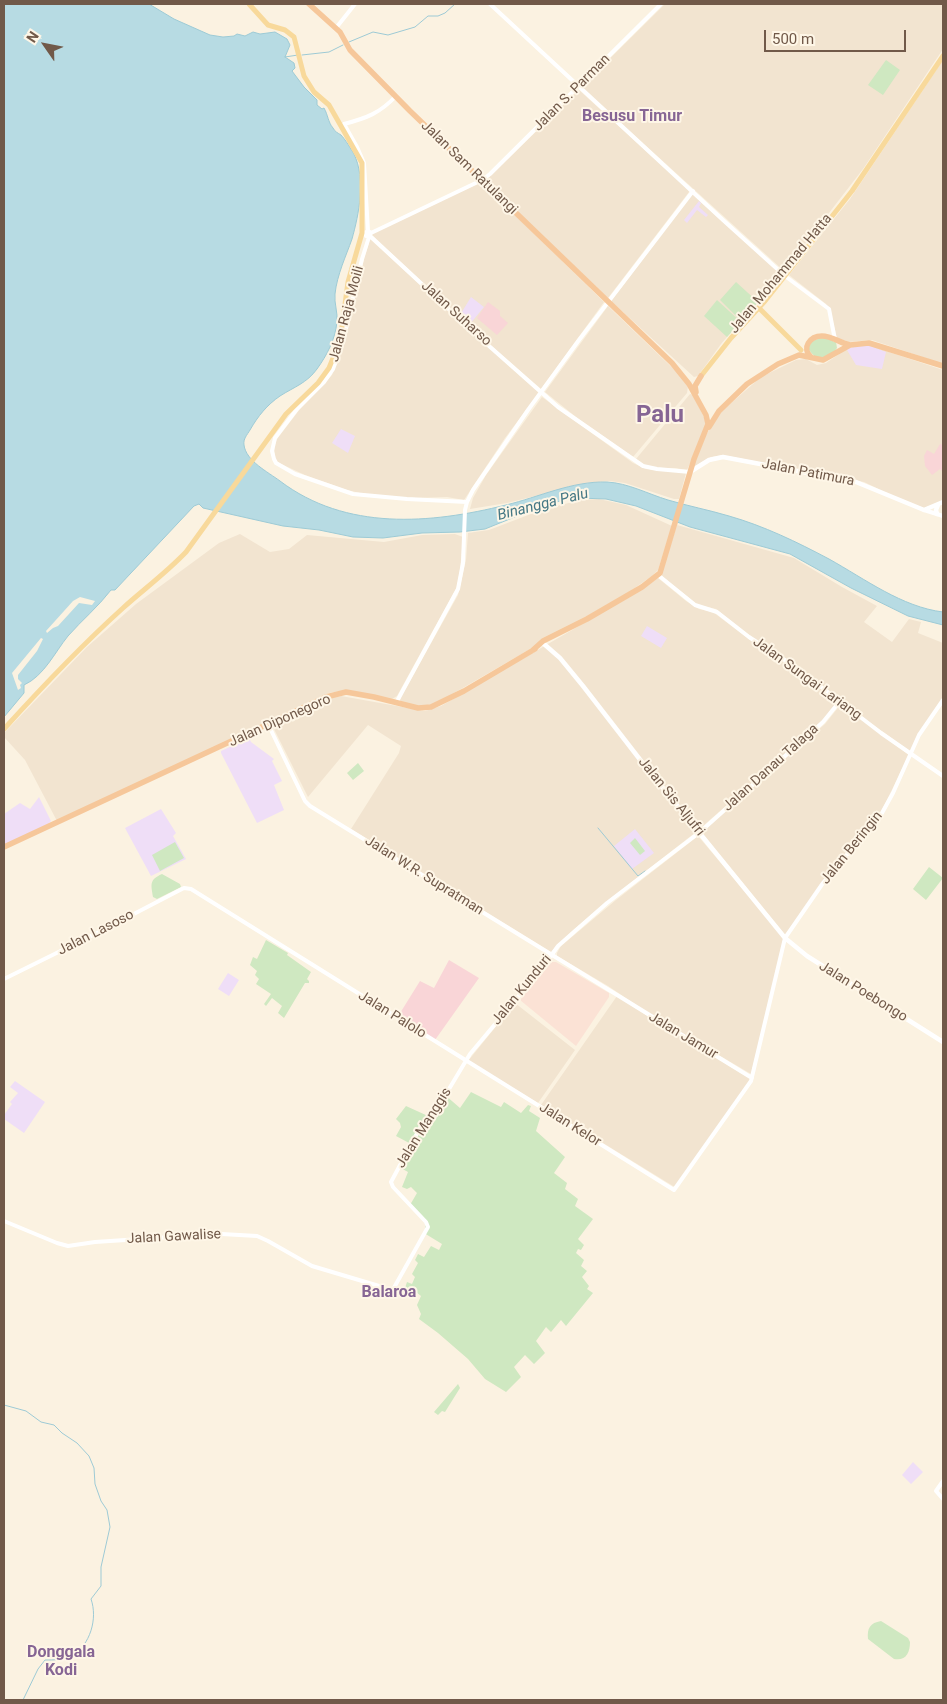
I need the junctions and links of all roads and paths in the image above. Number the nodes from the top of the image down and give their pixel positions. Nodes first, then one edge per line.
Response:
1 (249, 4) edge
2 (310, 4) edge
3 (355, 4) edge
4 (490, 4) edge
5 (661, 4) edge
6 (336, 28) junction
7 (943, 54) edge
8 (578, 87) junction
9 (396, 96) junction
10 (482, 180) junction
11 (693, 191) junction
12 (370, 234) junction
13 (785, 275) junction
14 (608, 302) junction
15 (759, 308) junction
16 (744, 322) junction
17 (836, 340) junction
18 (850, 345) junction
19 (802, 351) junction
20 (836, 353) junction
21 (672, 364) junction
22 (943, 366) edge
23 (701, 375) junction
24 (691, 387) junction
25 (541, 393) junction
26 (719, 411) junction
27 (708, 428) junction
28 (690, 472) junction
29 (466, 502) junction
30 (941, 504) edge
31 (924, 510) junction
32 (937, 514) junction
33 (943, 516) edge
34 (658, 576) junction
35 (552, 637) junction
36 (544, 644) joint
37 (533, 650) junction
38 (557, 655) junction
39 (943, 700) edge
40 (840, 701) junction
41 (395, 703) junction
42 (269, 726) junction
43 (4, 729) edge
44 (911, 754) junction
45 (943, 776) edge
46 (148, 782) junction
47 (700, 832) junction
48 (4, 848) edge
49 (188, 888) joint
50 (583, 923) joint
51 (785, 938) junction
52 (551, 955) junction
53 (4, 979) edge
54 (615, 993) joint
55 (943, 1042) edge
56 (465, 1061) junction
57 (752, 1078) junction
58 (4, 1221) edge
59 (391, 1293) joint
60 (943, 1481) edge
61 (943, 1499) edge

1 - 43 main road
2 - 6 highway, Jalan Sam Ratulangi
3 - 6 street
4 - 8 street
5 - 8 street, Jalan S. Parman
6 - 9 highway, Jalan Sam Ratulangi
7 - 13 main road, Jalan Mohammad Hatta
8 - 10 street, Jalan S. Parman
8 - 11 street
9 - 10 highway, Jalan Sam Ratulangi
9 - 12 street, Jalan Raja Moili
10 - 12 street, Jalan S. Parman
10 - 14 highway, Jalan Sam Ratulangi
11 - 13 street
11 - 14 street
12 - 25 street, Jalan Suharso
12 - 29 street, Jalan Raja Moili
13 - 15 main road, Jalan Mohammad Hatta
13 - 16 main road, Jalan Mohammad Hatta
13 - 17 street
14 - 21 highway, Jalan Sam Ratulangi
14 - 25 street
15 - 16 main road, Jalan Mohammad Hatta
15 - 19 main road
16 - 23 main road, Jalan Mohammad Hatta
17 - 18 highway
17 - 19 highway
17 - 20 highway
18 - 20 highway
18 - 22 highway
19 - 20 highway
19 - 26 highway
21 - 23 highway
21 - 24 highway
23 - 24 highway
23 - 26 highway
24 - 27 highway
25 - 28 street, Jalan Suharso
25 - 29 street
26 - 27 highway
27 - 28 highway
28 - 31 main road, Jalan Patimura
28 - 34 highway
29 - 41 street
30 - 31 main road
30 - 32 main road
31 - 32 street
32 - 33 street
34 - 35 highway
34 - 40 street, Jalan Sungai Lariang
35 - 37 highway
35 - 38 main road, Jalan Sis Aljufri
36 - 37 highway
36 - 38 main road, Jalan Sis Aljufri
37 - 41 highway
38 - 47 main road, Jalan Sis Aljufri
39 - 44 street, Jalan Beringin
40 - 44 street, Jalan Sungai Lariang
40 - 47 street, Jalan Danau Talaga
41 - 42 highway, Jalan Diponegoro
41 - 46 highway, Jalan Diponegoro
42 - 46 highway, Jalan Diponegoro
42 - 52 street, Jalan W.R. Supratman
44 - 45 street, Jalan Sungai Lariang
44 - 51 street, Jalan Beringin
46 - 48 highway, Jalan Diponegoro
47 - 50 street, Jalan Danau Talaga
47 - 51 main road, Jalan Sis Aljufri
49 - 53 street, Jalan Lasoso
49 - 56 street, Jalan Palolo
50 - 52 street, Jalan Kunduri
51 - 55 main road, Jalan Poebongo
51 - 57 street
52 - 54 street, Jalan W.R. Supratman
52 - 56 street, Jalan Kunduri
54 - 57 street, Jalan Jamur
56 - 57 street, Jalan Kelor
56 - 59 street, Jalan Manggis
58 - 59 street, Jalan Gawalise
60 - 61 street

